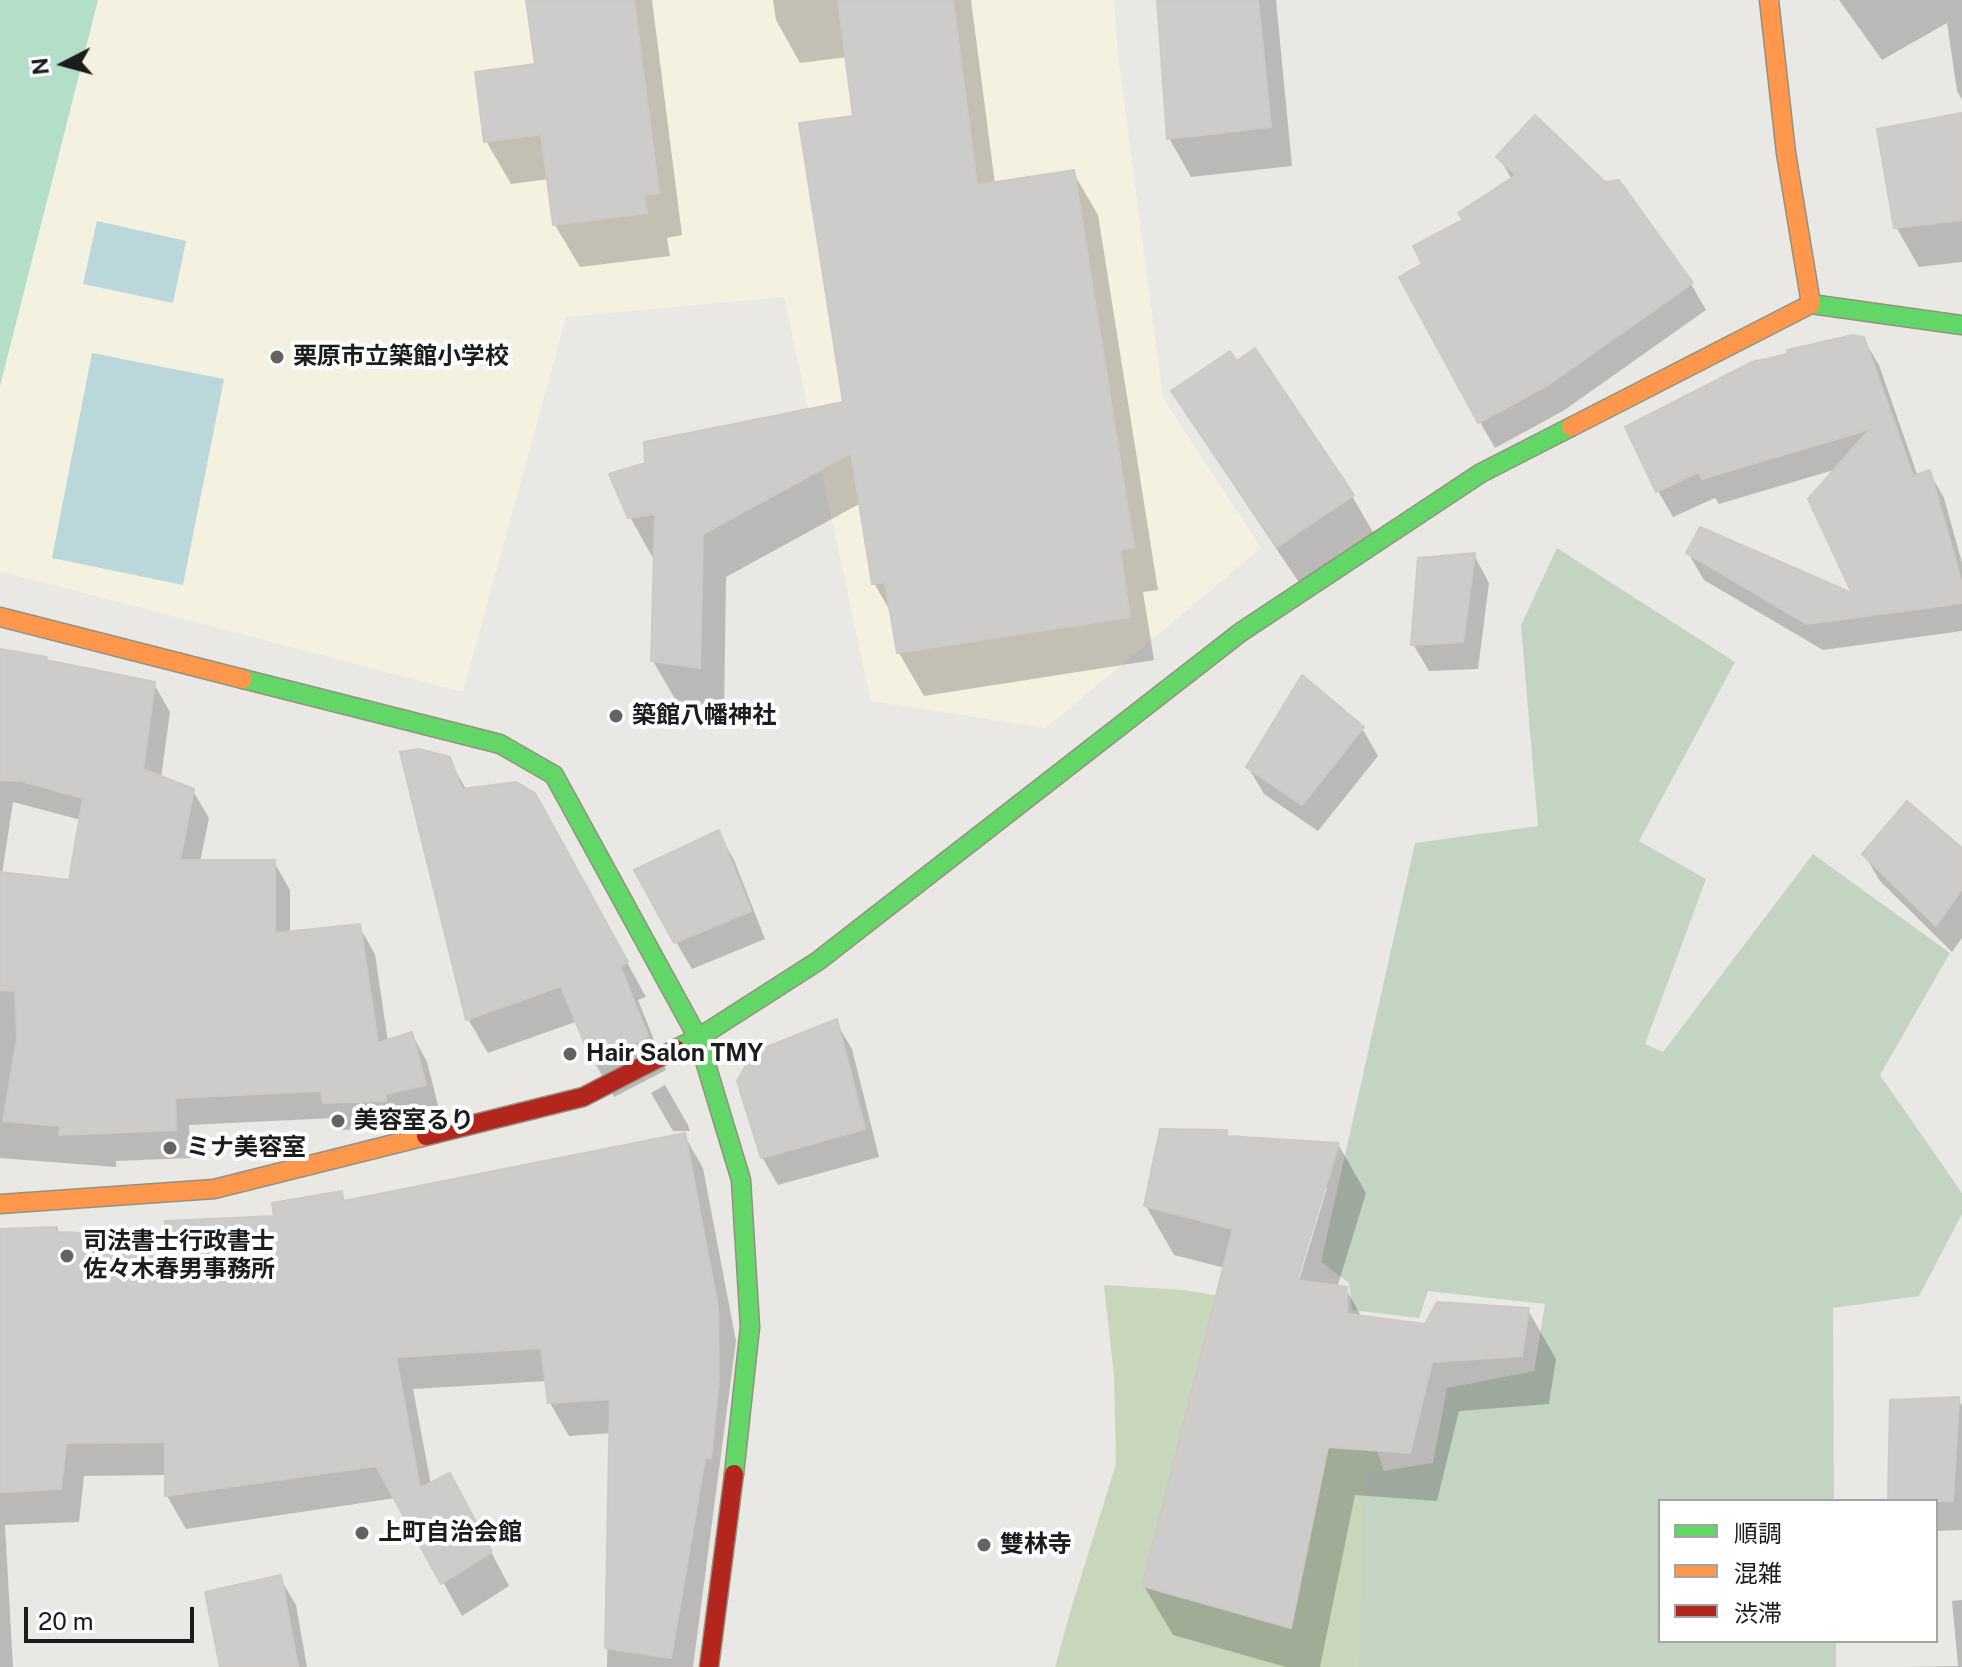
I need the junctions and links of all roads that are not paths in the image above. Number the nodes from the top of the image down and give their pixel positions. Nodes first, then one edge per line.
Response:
1 (1769, 0) edge
2 (1811, 304) junction
3 (1962, 325) edge
4 (0, 617) edge
5 (698, 1038) junction
6 (0, 1204) edge
7 (709, 1667) edge

1 - 2 street
2 - 3 street
2 - 5 street
4 - 5 street
5 - 6 street
5 - 7 street

